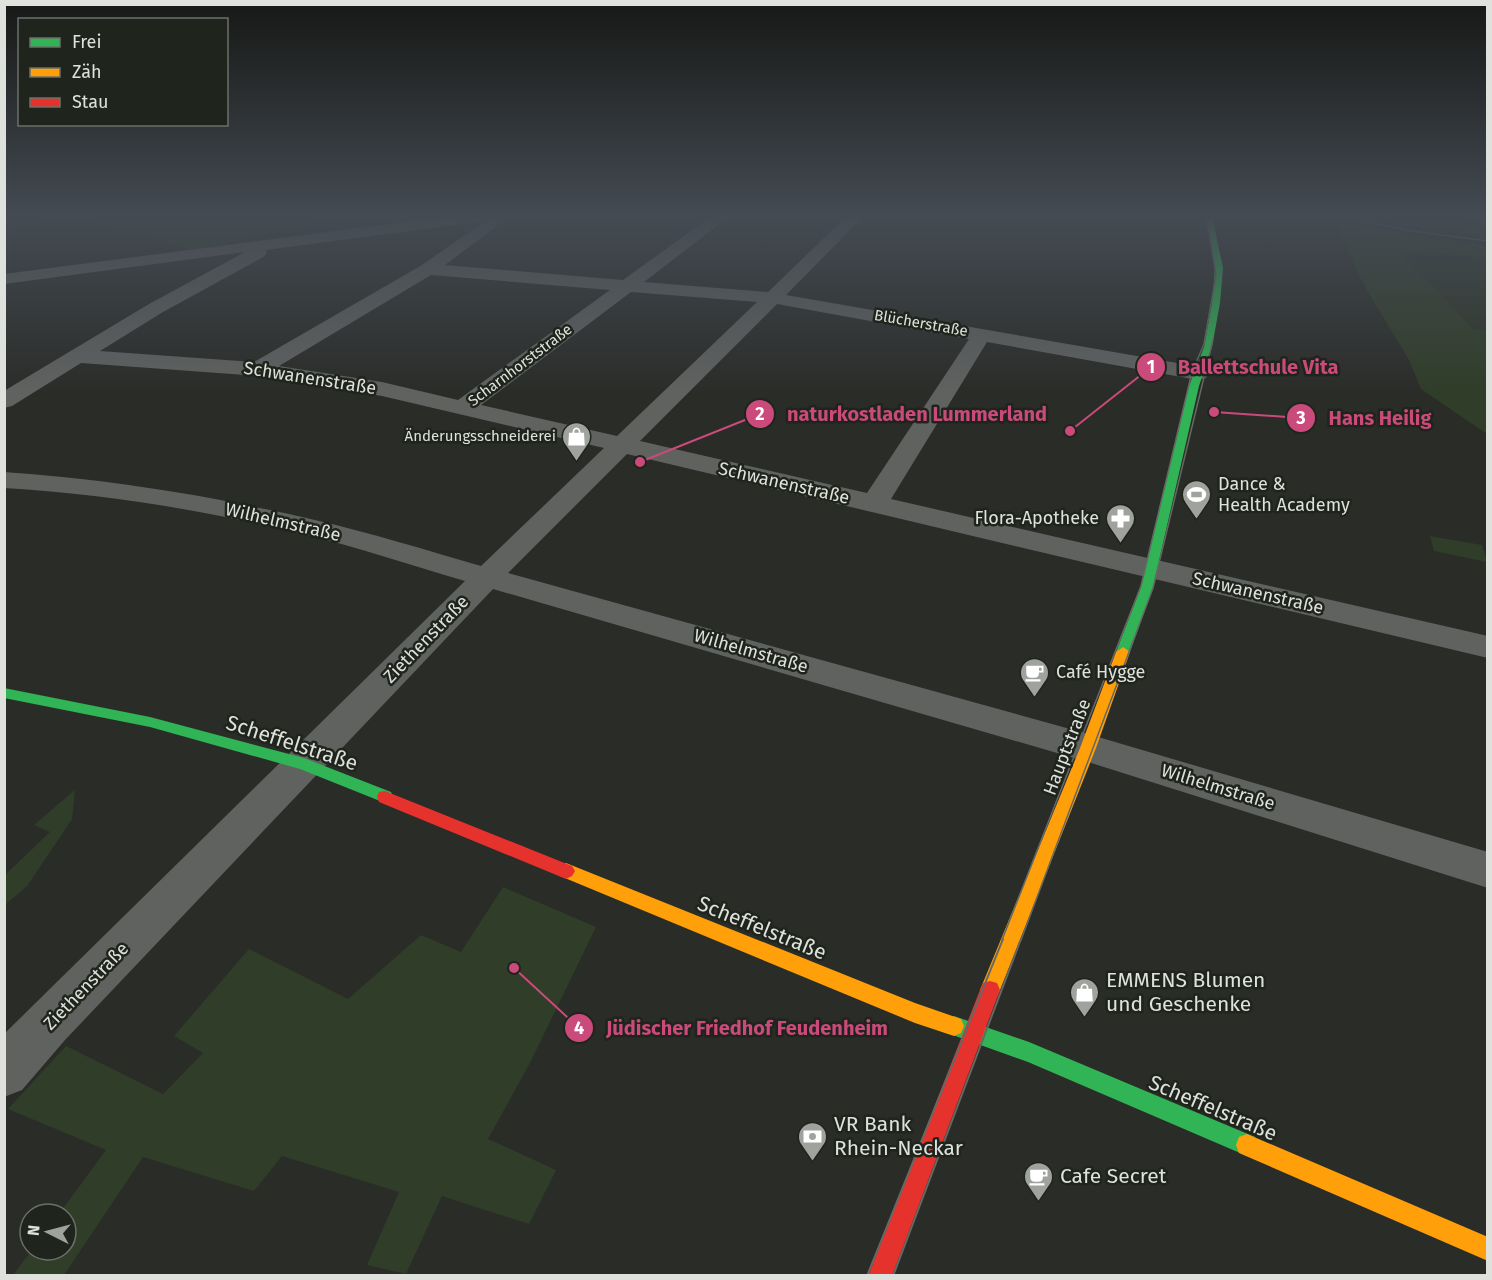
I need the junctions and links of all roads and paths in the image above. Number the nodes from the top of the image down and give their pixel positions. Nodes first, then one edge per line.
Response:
1 (36, 275) edge
2 (217, 275) edge
3 (418, 275) edge
4 (499, 275) edge
5 (641, 275) edge
6 (797, 275) edge
7 (1219, 275) edge
8 (4, 279) edge
9 (627, 285) junction
10 (773, 298) junction
11 (982, 334) junction
12 (75, 356) junction
13 (258, 369) junction
14 (1198, 373) junction
15 (4, 401) edge
16 (463, 407) junction
17 (623, 445) junction
18 (4, 480) edge
19 (874, 504) junction
20 (1153, 568) junction
21 (488, 576) junction
22 (1488, 646) edge
23 (4, 693) edge
24 (1088, 748) junction
25 (304, 764) junction
26 (1488, 870) edge
27 (973, 1033) junction
28 (4, 1072) edge
29 (1488, 1249) edge
30 (880, 1275) edge

1 - 8 street
2 - 12 street
3 - 13 street
4 - 9 street, Blücherstraße
5 - 9 street, Scharnhorststraße
6 - 10 street, Ziethenstraße
7 - 14 street, Hauptstraße
9 - 10 street, Blücherstraße
9 - 16 street, Scharnhorststraße
10 - 11 street, Blücherstraße
10 - 17 street, Ziethenstraße
11 - 14 street, Blücherstraße
11 - 19 street
12 - 13 street, Schwanenstraße
12 - 15 street
13 - 16 street, Schwanenstraße
14 - 20 street, Hauptstraße
16 - 17 street, Schwanenstraße
17 - 19 street, Schwanenstraße
17 - 21 street, Ziethenstraße
18 - 21 street, Wilhelmstraße
19 - 20 street, Schwanenstraße
20 - 22 street, Schwanenstraße
20 - 24 street, Hauptstraße
21 - 24 street, Wilhelmstraße
21 - 25 street, Ziethenstraße
23 - 25 street, Scheffelstraße
24 - 26 street, Wilhelmstraße
24 - 27 street, Hauptstraße
25 - 27 street, Scheffelstraße
25 - 28 street, Ziethenstraße
27 - 29 street, Scheffelstraße
27 - 30 street, Hauptstraße

